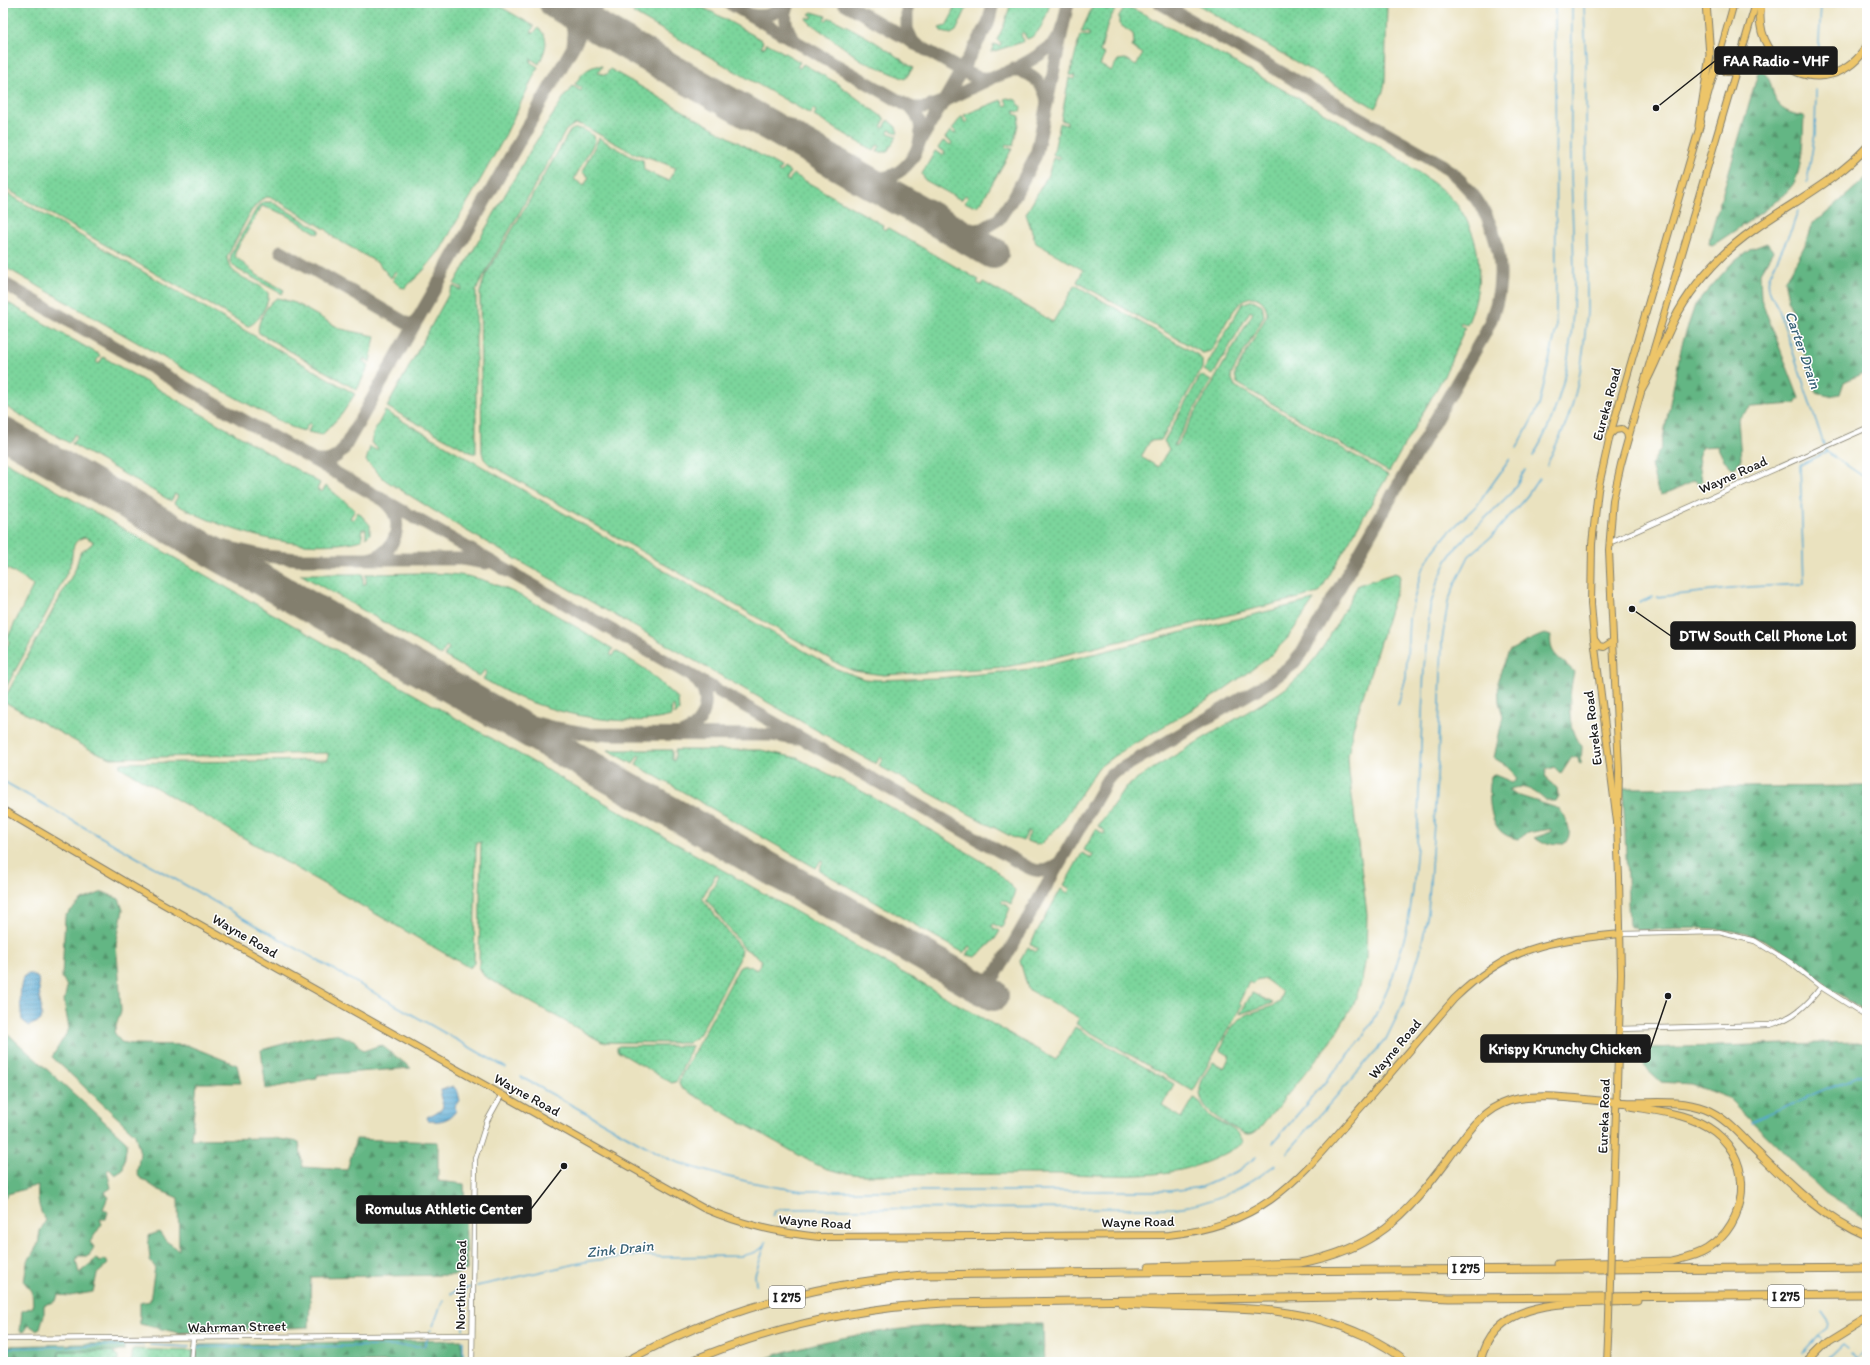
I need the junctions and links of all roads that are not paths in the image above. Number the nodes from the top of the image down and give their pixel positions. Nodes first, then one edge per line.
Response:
1 (1706, 3) edge
2 (1756, 3) edge
3 (1761, 3) edge
4 (1734, 5) edge
5 (1867, 46) edge
6 (1736, 72) junction
7 (1699, 126) junction
8 (1867, 148) edge
9 (1642, 389) junction
10 (1867, 428) edge
11 (1610, 435) junction
12 (1628, 440) junction
13 (1609, 543) junction
14 (1594, 639) junction
15 (1612, 641) junction
16 (3, 810) edge
17 (1617, 822) junction
18 (1621, 934) junction
19 (1821, 988) junction
20 (1867, 1016) edge
21 (1619, 1029) junction
22 (502, 1094) junction
23 (1616, 1103) junction
24 (1867, 1237) edge
25 (1867, 1267) edge
26 (1517, 1268) junction
27 (1065, 1272) junction
28 (1867, 1295) edge
29 (1705, 1296) junction
30 (1068, 1301) junction
31 (1867, 1318) edge
32 (472, 1335) junction
33 (3, 1339) edge
34 (193, 1339) junction
35 (191, 1362) edge
36 (472, 1362) edge
37 (625, 1362) edge
38 (689, 1362) edge
39 (1407, 1362) edge
40 (1480, 1362) edge
41 (1607, 1362) edge
42 (1808, 1362) edge

1 - 7 highway
2 - 6 main road, Eureka Road
3 - 5 highway
4 - 6 main road
4 - 7 main road, Eureka Road
6 - 9 main road, Eureka Road
7 - 11 main road, Eureka Road
8 - 9 highway
9 - 12 main road, Eureka Road
10 - 13 street, Wayne Road
11 - 12 main road
11 - 14 main road, Eureka Road
12 - 13 main road, Eureka Road
13 - 15 main road, Eureka Road
14 - 15 main road
14 - 17 main road, Eureka Road
15 - 17 main road, Eureka Road
16 - 22 main road, Wayne Road
17 - 18 main road, Eureka Road
18 - 19 street
18 - 21 main road, Eureka Road
18 - 22 main road, Wayne Road
19 - 20 street
19 - 21 street
21 - 23 main road, Eureka Road
22 - 32 street, Northline Road
23 - 24 highway
23 - 26 highway
23 - 27 highway
23 - 41 main road, Eureka Road, bridge
25 - 26 highway, I 275
26 - 27 highway, I 275
27 - 37 highway, I 275
28 - 29 highway, I 275
29 - 30 highway, I 275
29 - 40 highway
30 - 38 highway, I 275
30 - 39 highway
31 - 42 highway
32 - 34 street, Wahrman Street
32 - 36 street, Northline Road
33 - 34 street, Wahrman Street
34 - 35 street

